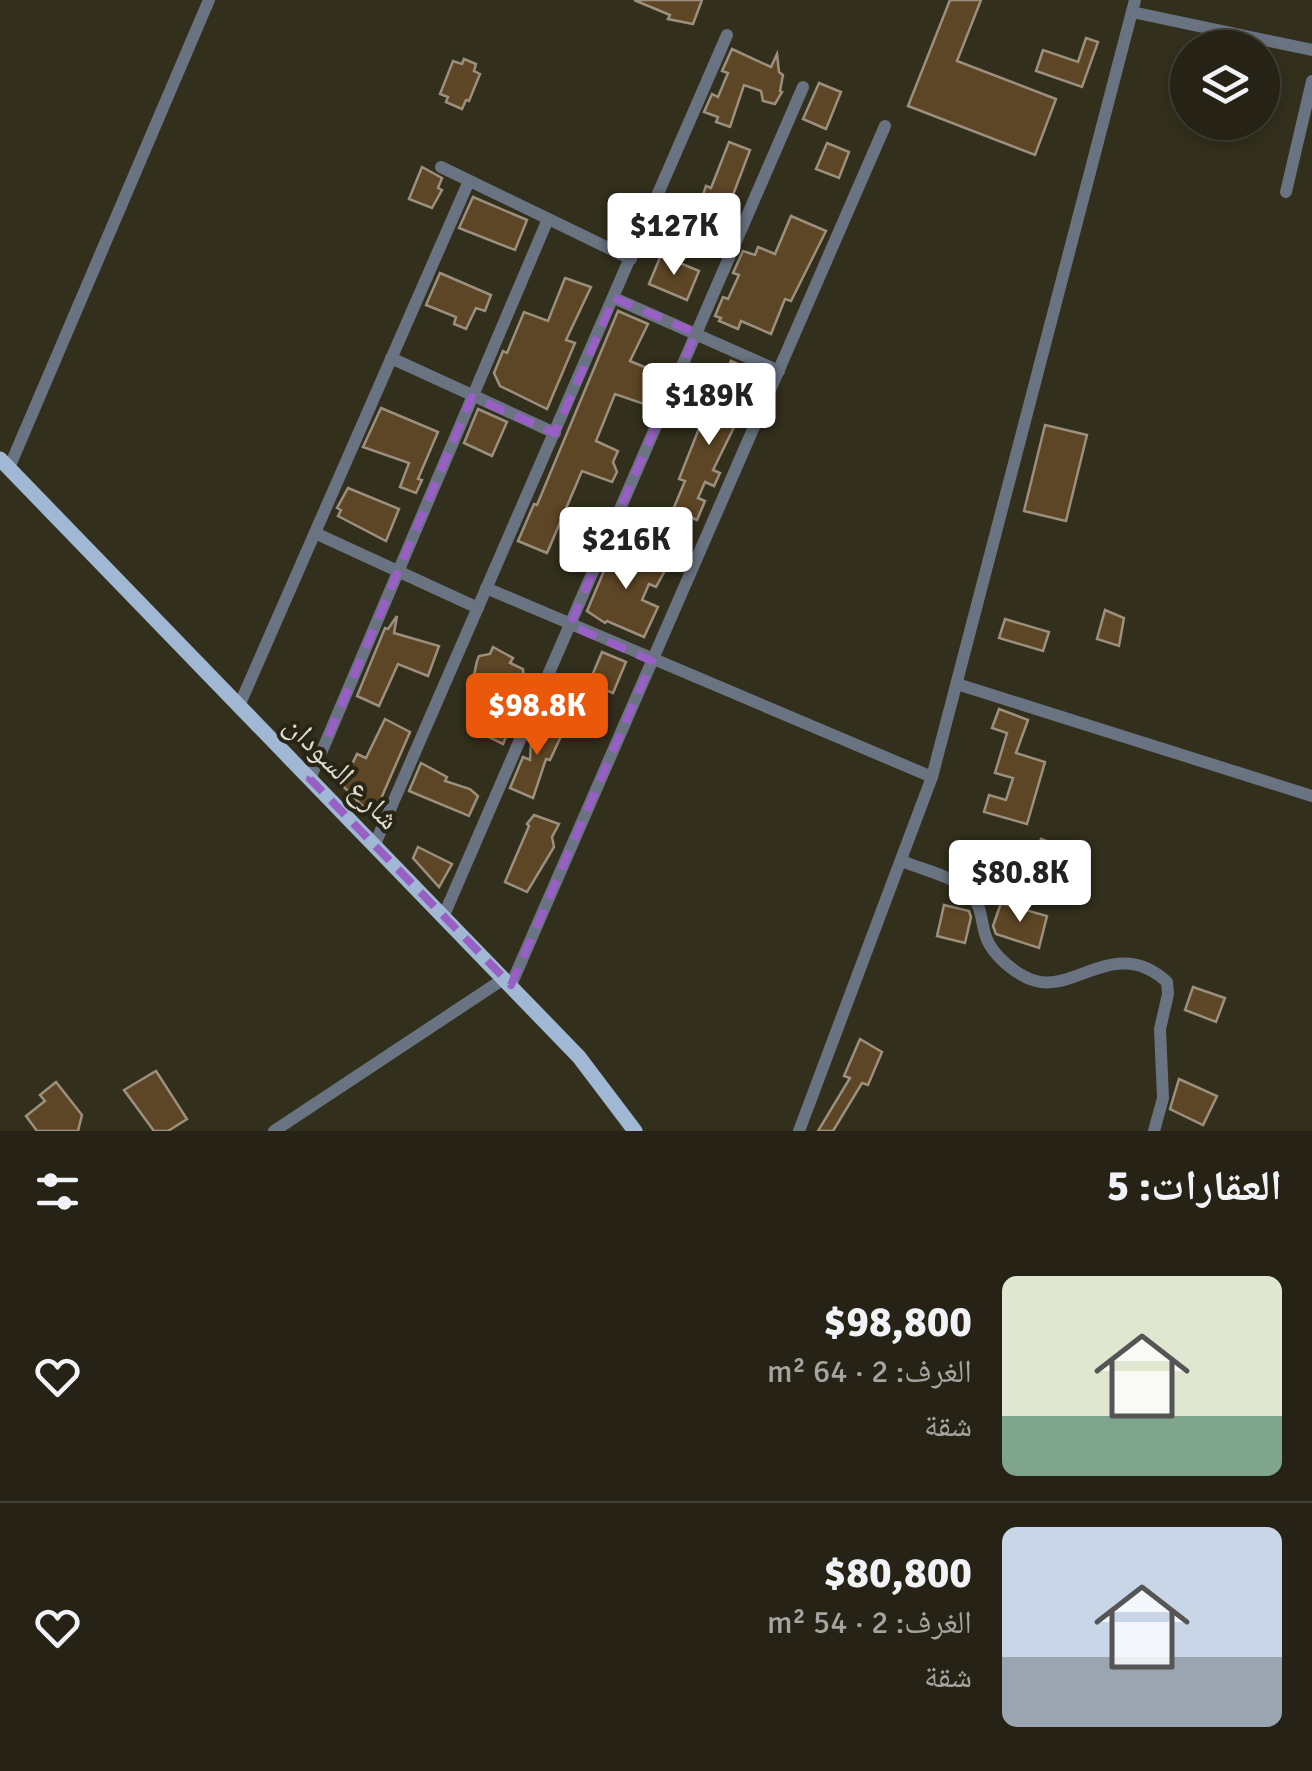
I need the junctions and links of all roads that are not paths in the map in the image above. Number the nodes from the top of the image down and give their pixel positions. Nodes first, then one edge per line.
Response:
1 (209, 0) edge
2 (1134, 6) edge
3 (727, 34) dead end
4 (1312, 50) edge
5 (1312, 82) edge
6 (803, 87) dead end
7 (885, 126) dead end
8 (441, 168) dead end
9 (469, 180) junction
10 (1286, 192) dead end
11 (548, 219) junction
12 (631, 258) junction
13 (614, 298) junction
14 (696, 333) junction
15 (391, 358) junction
16 (779, 370) junction
17 (472, 398) junction
18 (554, 434) junction
19 (4, 463) edge
20 (315, 533) junction
21 (398, 572) junction
22 (486, 588) junction
23 (478, 608) junction
24 (570, 624) junction
25 (652, 661) junction
26 (957, 684) junction
27 (239, 706) junction
28 (932, 777) junction
29 (310, 779) junction
30 (1312, 796) edge
31 (375, 844) junction
32 (902, 861) junction
33 (444, 916) junction
34 (508, 982) junction
35 (274, 1131) edge
36 (635, 1131) edge
37 (800, 1131) edge
38 (1154, 1131) edge

1 - 19 street
2 - 4 street
2 - 26 street
3 - 12 street
5 - 10 street
6 - 14 street
7 - 16 street
8 - 9 street
9 - 11 street
9 - 15 street
11 - 12 street
11 - 17 street
12 - 13 street
13 - 14 street
13 - 18 street
14 - 16 street
14 - 24 street
15 - 17 street
15 - 20 street
16 - 25 street
17 - 18 street
17 - 21 street
18 - 22 street
19 - 27 main road, شارع السودان
20 - 21 street
20 - 27 street
21 - 23 street
21 - 29 street
22 - 23 street
22 - 24 street
23 - 31 street
24 - 25 street
24 - 33 street
25 - 28 street
25 - 34 street
26 - 28 street
26 - 30 street
27 - 29 main road, شارع السودان
28 - 32 street
29 - 31 main road, شارع السودان
31 - 33 main road, شارع السودان
32 - 37 street
32 - 38 street
33 - 34 main road, شارع السودان
34 - 35 street
34 - 36 main road, شارع السودان

